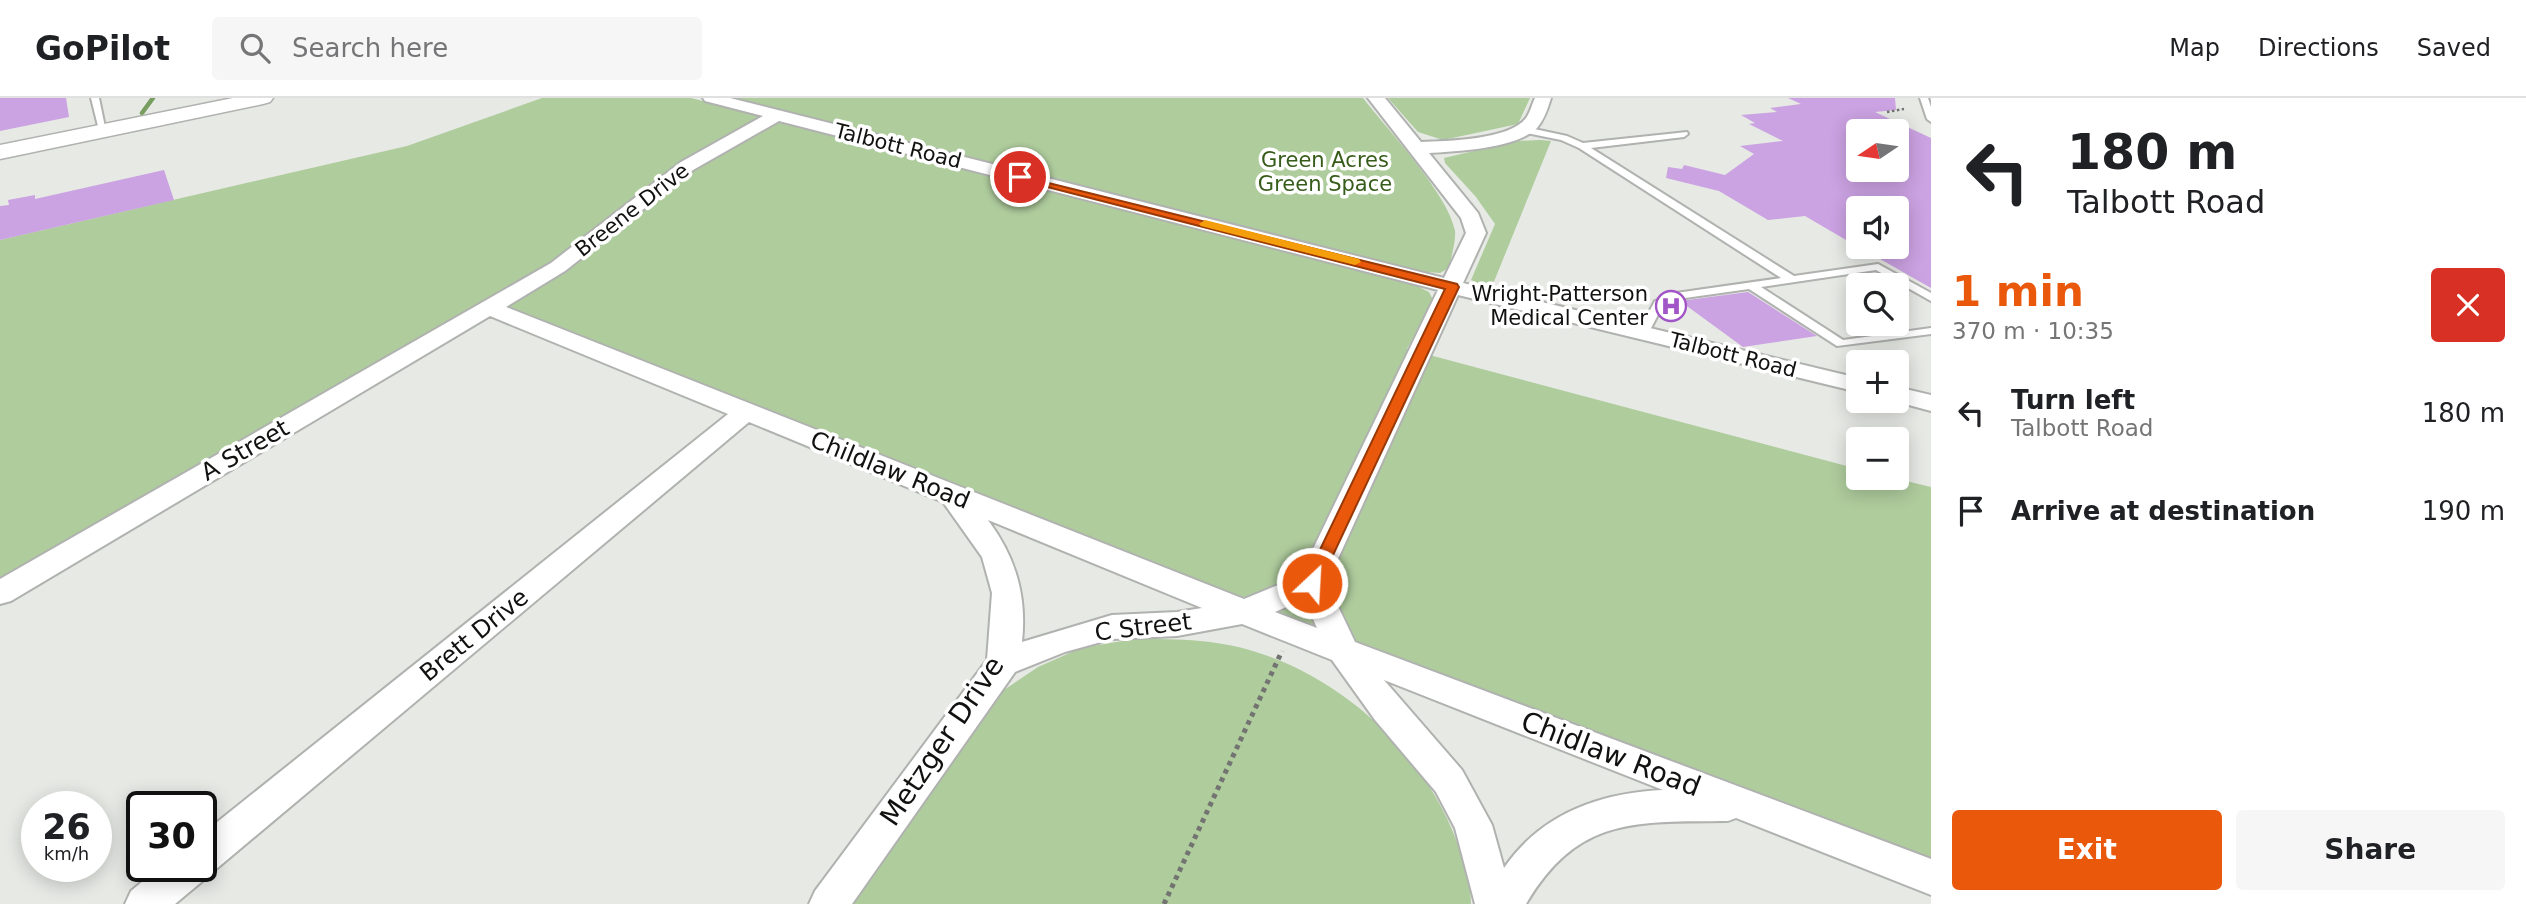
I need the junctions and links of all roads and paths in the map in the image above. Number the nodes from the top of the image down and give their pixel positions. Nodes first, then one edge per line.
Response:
1 (95, 98) edge
2 (263, 98) edge
3 (712, 98) edge
4 (1376, 98) edge
5 (1543, 98) edge
6 (1924, 98) edge
7 (1904, 109) dead end
8 (1887, 112) dead end
9 (776, 115) junction
10 (1931, 119) edge
11 (103, 130) junction
12 (1525, 130) junction
13 (1684, 134) dead end
14 (1581, 146) junction
15 (1417, 148) junction
16 (0, 152) edge
17 (1791, 279) junction
18 (1751, 285) junction
19 (1452, 287) junction
20 (1931, 298) edge
21 (490, 307) junction
22 (1931, 331) edge
23 (1643, 334) junction
24 (1846, 382) edge
25 (1909, 397) edge
26 (1931, 403) edge
27 (746, 412) junction
28 (953, 496) junction
29 (1312, 583) junction
30 (0, 593) edge
31 (1244, 612) junction
32 (1291, 631) junction
33 (1343, 651) junction
34 (1003, 663) junction
35 (1741, 804) junction
36 (217, 845) edge
37 (1931, 877) edge
38 (172, 882) edge
39 (145, 904) edge
40 (829, 904) edge
41 (1164, 904) edge
42 (1495, 904) edge
43 (1504, 904) edge

1 - 11 lane
2 - 11 street
3 - 9 street, Talbott Road
4 - 15 street
5 - 12 street
6 - 10 lane
7 - 8 path
9 - 19 street, Talbott Road
9 - 21 street, Breene Drive
11 - 16 street
12 - 14 lane
12 - 15 street
13 - 14 lane
14 - 17 lane
15 - 19 street
17 - 18 lane
17 - 20 lane
18 - 22 lane
18 - 23 lane
19 - 23 street, Talbott Road
19 - 29 street
21 - 27 street, Childlaw Road
21 - 30 street, A Street
23 - 24 street, Talbott Road
25 - 26 street
27 - 28 street, Childlaw Road
27 - 36 street, Brett Drive
28 - 31 street, Childlaw Road
28 - 34 street, Metzger Drive
29 - 31 street, C Street
29 - 33 street
31 - 32 street, Childlaw Road
31 - 34 street, C Street
32 - 33 street, Chidlaw Road
32 - 41 path
33 - 35 street, Chidlaw Road
33 - 42 street
34 - 40 street, Metzger Drive
35 - 37 street, Chidlaw Road
35 - 43 street
38 - 39 street

